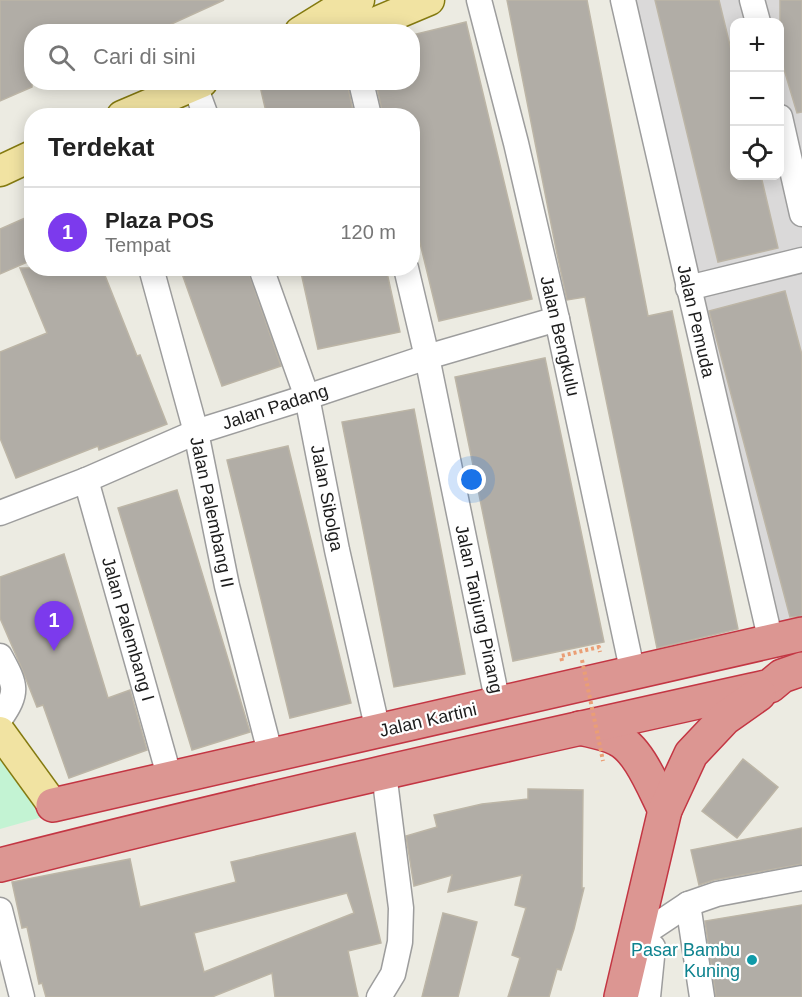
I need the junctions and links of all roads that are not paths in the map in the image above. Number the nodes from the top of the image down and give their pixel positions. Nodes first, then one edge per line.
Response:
1 (359, 0) edge
2 (429, 0) edge
3 (479, 0) edge
4 (623, 0) edge
5 (752, 0) edge
6 (757, 18) edge
7 (313, 24) edge
8 (372, 24) edge
9 (184, 90) edge
10 (200, 90) edge
11 (363, 90) edge
12 (141, 108) edge
13 (204, 108) edge
14 (367, 108) edge
15 (782, 126) edge
16 (24, 160) edge
17 (0, 171) edge
18 (802, 214) edge
19 (802, 260) edge
20 (153, 276) edge
21 (264, 276) edge
22 (408, 276) edge
23 (688, 288) junction
24 (557, 319) junction
25 (427, 357) junction
26 (307, 397) junction
27 (196, 432) junction
28 (86, 480) junction
29 (0, 513) edge
30 (787, 638) edge
31 (0, 656) edge
32 (802, 669) edge
33 (633, 674) junction
34 (770, 686) junction
35 (498, 704) junction
36 (0, 719) edge
37 (580, 728) junction
38 (378, 731) junction
39 (0, 732) edge
40 (271, 756) junction
41 (384, 773) junction
42 (170, 779) junction
43 (54, 805) junction
44 (665, 810) junction
45 (76, 845) junction
46 (44, 854) junction
47 (0, 865) edge
48 (802, 878) edge
49 (688, 904) junction
50 (0, 910) edge
51 (644, 944) junction
52 (22, 997) edge
53 (379, 997) edge
54 (621, 997) edge
55 (648, 997) edge
56 (702, 997) edge

1 - 7 main road
2 - 8 main road
3 - 24 street, Jalan Bengkulu
4 - 23 street, Jalan Pemuda
5 - 6 street
9 - 12 main road
10 - 13 street
11 - 14 street
15 - 18 street
16 - 17 main road
19 - 23 street
20 - 27 street, Jalan Palembang II
21 - 26 street, Jalan Sibolga
22 - 25 street, Jalan Tanjung Pinang
23 - 30 street, Jalan Pemuda
24 - 25 street, Jalan Padang
24 - 33 street, Jalan Bengkulu
25 - 26 street, Jalan Padang
25 - 35 street, Jalan Tanjung Pinang
26 - 27 street, Jalan Padang
26 - 38 street, Jalan Sibolga
27 - 28 street, Jalan Padang
27 - 40 street, Jalan Palembang II
28 - 29 street, Jalan Padang
28 - 42 street, Jalan Palembang I
30 - 33 highway, Jalan Kartini
31 - 36 street
32 - 34 highway
33 - 35 highway, Jalan Kartini
34 - 37 highway
34 - 44 highway
35 - 38 highway, Jalan Kartini
37 - 41 highway
37 - 44 highway
38 - 40 highway, Jalan Kartini
39 - 43 main road
40 - 42 highway, Jalan Kartini
41 - 45 highway
41 - 53 street
42 - 43 highway, Jalan Kartini
43 - 45 highway
43 - 46 highway
44 - 51 highway
45 - 46 highway
46 - 47 highway
48 - 49 street
49 - 51 street
49 - 56 street
50 - 52 street
51 - 54 highway
51 - 55 street

